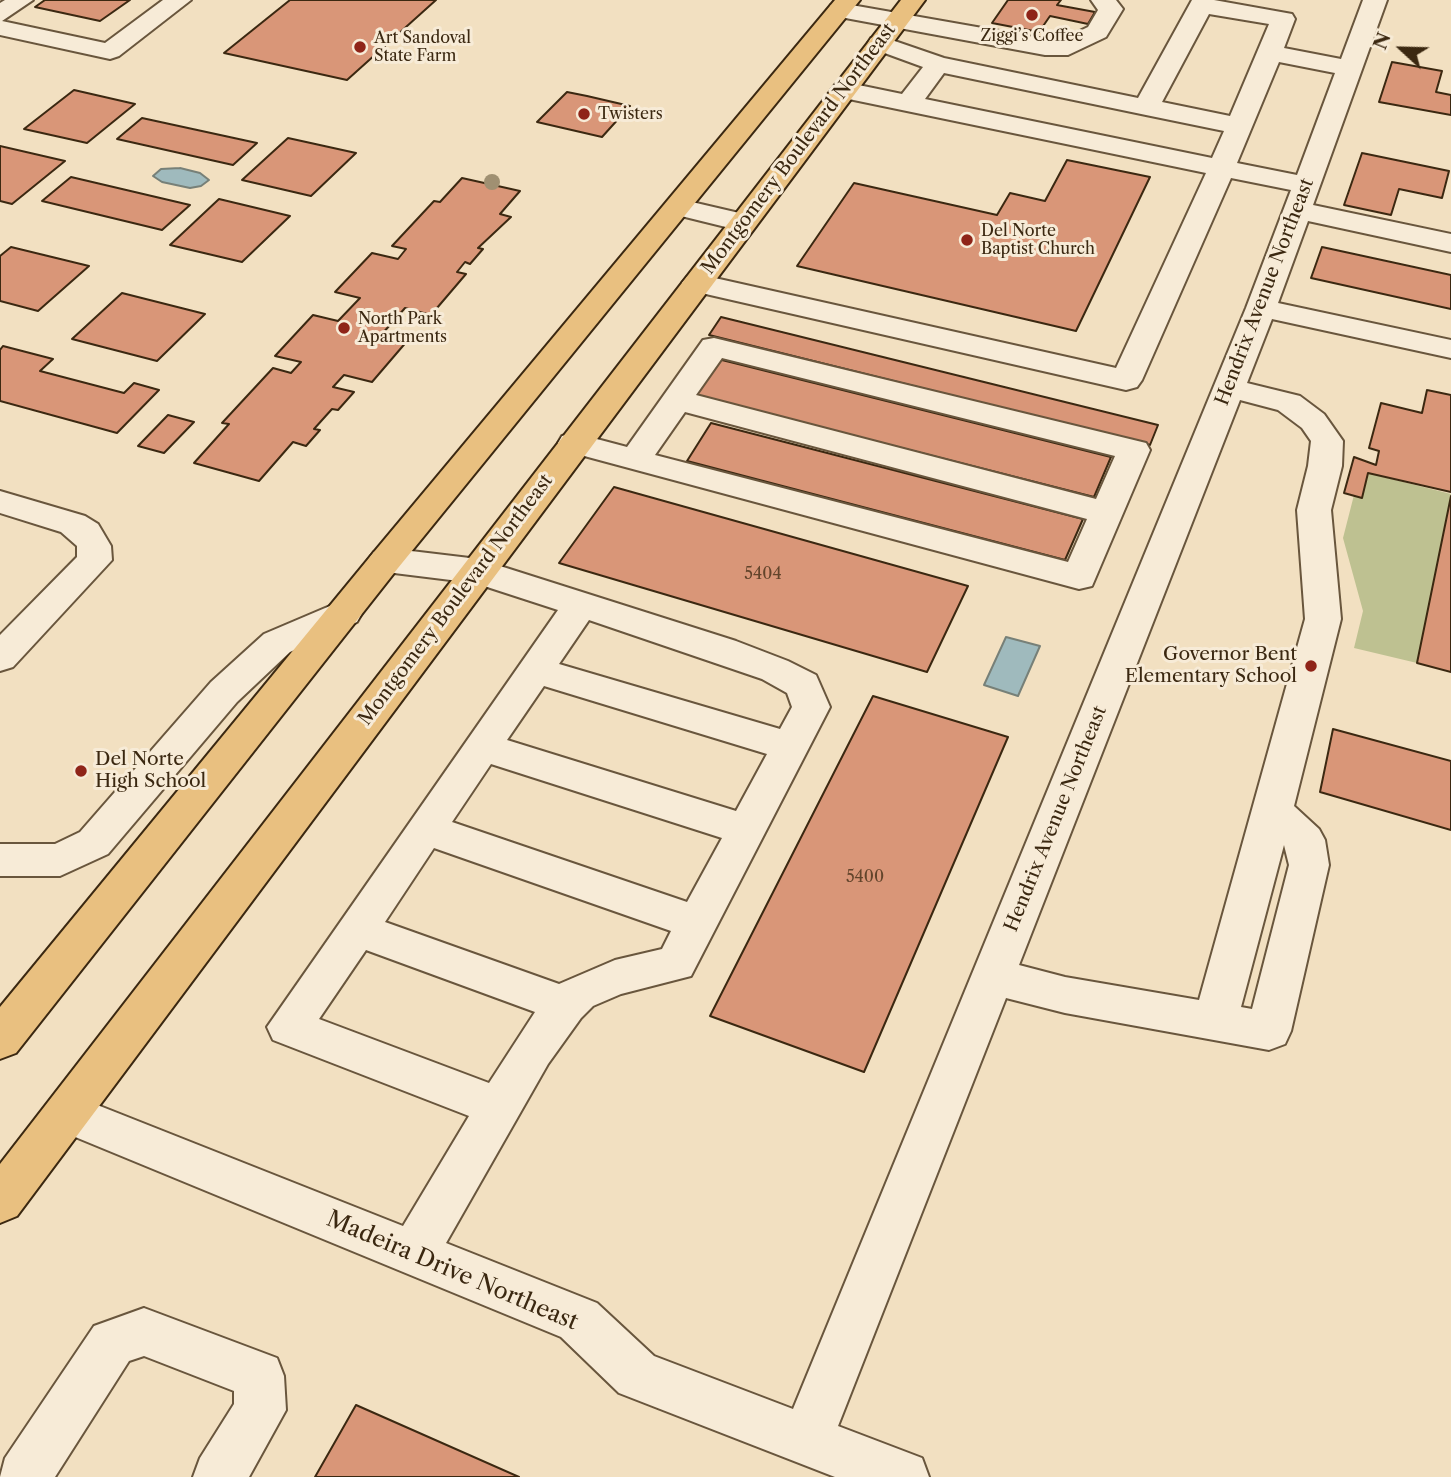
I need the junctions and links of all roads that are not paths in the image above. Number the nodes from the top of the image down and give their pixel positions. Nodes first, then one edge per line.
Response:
1 (21, 0) edge
2 (179, 0) edge
3 (1103, 0) edge
4 (1375, 0) edge
5 (844, 5) edge
6 (0, 14) edge
7 (896, 21) edge
8 (0, 28) edge
9 (1270, 53) junction
10 (937, 64) junction
11 (1350, 68) junction
12 (844, 90) junction
13 (909, 103) junction
14 (1146, 107) junction
15 (1239, 126) junction
16 (1222, 167) junction
17 (1302, 198) junction
18 (679, 207) junction
19 (742, 222) junction
20 (1451, 243) edge
21 (697, 283) junction
22 (1261, 308) junction
23 (1451, 349) edge
24 (1229, 388) junction
25 (677, 400) junction
26 (575, 443) junction
27 (635, 460) junction
28 (0, 502) edge
29 (1107, 513) junction
30 (386, 560) junction
31 (478, 571) junction
32 (581, 604) junction
33 (344, 613) junction
34 (0, 658) edge
35 (535, 670) junction
36 (789, 746) junction
37 (482, 747) junction
38 (1273, 810) junction
39 (425, 829) junction
40 (746, 830) junction
41 (0, 860) edge
42 (697, 923) junction
43 (356, 929) junction
44 (992, 976) junction
45 (566, 1004) junction
46 (1215, 1022) junction
47 (0, 1040) edge
48 (500, 1107) junction
49 (67, 1113) junction
50 (0, 1200) edge
51 (414, 1254) junction
52 (807, 1439) junction
53 (24, 1477) edge
54 (219, 1477) edge
55 (903, 1477) edge

1 - 6 street
2 - 8 street
3 - 7 street
4 - 11 street, Hendrix Avenue Northeast
5 - 7 street
5 - 18 main road
7 - 10 street
7 - 12 main road, Montgomery Boulevard Northeast
9 - 11 street
9 - 14 street
9 - 15 street
10 - 13 street
10 - 14 street
11 - 17 street, Hendrix Avenue Northeast
12 - 13 street
12 - 19 main road, Montgomery Boulevard Northeast
13 - 16 street
14 - 15 street
15 - 16 street
16 - 17 street
16 - 21 street
17 - 20 street
17 - 22 street, Hendrix Avenue Northeast
18 - 19 street
18 - 30 main road
19 - 21 main road, Montgomery Boulevard Northeast
21 - 26 main road, Montgomery Boulevard Northeast
22 - 23 street
22 - 24 street, Hendrix Avenue Northeast
24 - 38 street
24 - 44 street, Hendrix Avenue Northeast
25 - 27 street
25 - 29 street
25 - 29 street
26 - 27 street
26 - 31 main road, Montgomery Boulevard Northeast
27 - 29 street
28 - 34 street
30 - 31 street
30 - 33 main road
31 - 32 street
31 - 49 main road, Montgomery Boulevard Northeast
32 - 35 street
32 - 36 street
33 - 41 street
33 - 47 main road
35 - 36 street
35 - 37 street
36 - 40 street
37 - 39 street
37 - 40 street
38 - 46 street
38 - 46 street
39 - 42 street
39 - 43 street
40 - 42 street
42 - 45 street
43 - 45 street
43 - 48 street
44 - 46 street
44 - 52 street, Hendrix Avenue Northeast
45 - 48 street
48 - 51 street
49 - 50 main road, Montgomery Boulevard Northeast
49 - 51 street, Madeira Drive Northeast
51 - 52 street, Madeira Drive Northeast
52 - 55 street, Madeira Drive Northeast
53 - 54 street

